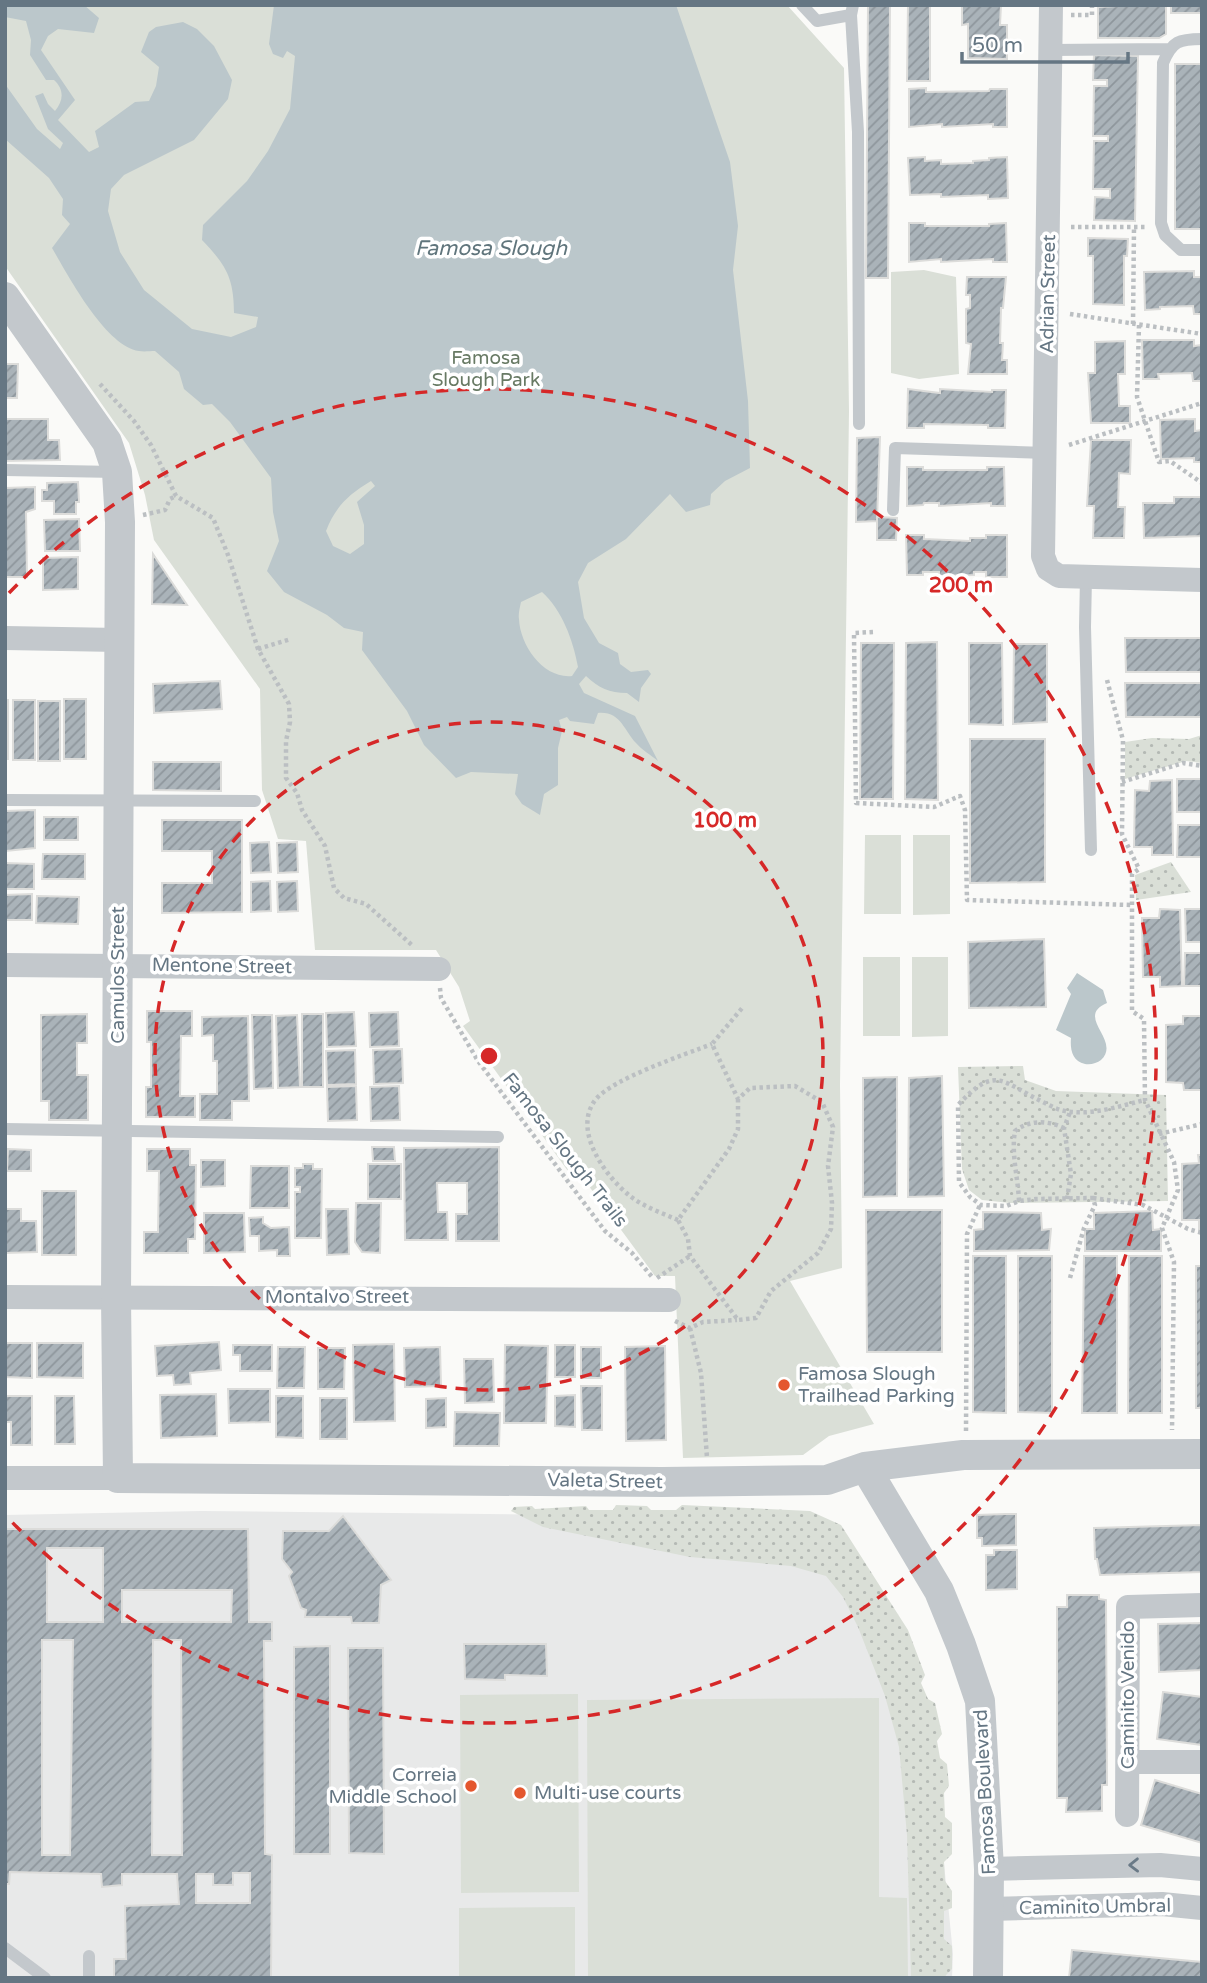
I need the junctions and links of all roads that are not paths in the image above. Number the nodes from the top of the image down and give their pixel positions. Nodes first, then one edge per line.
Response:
1 (802, 5) edge
2 (1051, 5) edge
3 (852, 10) edge
4 (1202, 39) edge
5 (1168, 49) junction
6 (1051, 50) junction
7 (1202, 250) edge
8 (7, 301) edge
9 (859, 424) dead end
10 (1046, 453) junction
11 (5, 470) edge
12 (117, 472) junction
13 (893, 510) dead end
14 (1086, 577) junction
15 (1202, 579) edge
16 (5, 638) edge
17 (119, 640) junction
18 (5, 800) edge
19 (118, 800) junction
20 (255, 801) dead end
21 (1091, 850) dead end
22 (5, 965) edge
23 (118, 965) junction
24 (439, 969) road end
25 (5, 1129) edge
26 (118, 1130) junction
27 (498, 1137) dead end
28 (5, 1297) edge
29 (116, 1297) junction
30 (669, 1300) road end
31 (1202, 1454) edge
32 (865, 1467) junction
33 (5, 1478) edge
34 (118, 1478) junction
35 (1202, 1605) edge
36 (1128, 1762) junction
37 (1202, 1762) edge
38 (1127, 1815) dead end
39 (1202, 1868) edge
40 (989, 1869) junction
41 (1202, 1908) edge
42 (989, 1909) junction
43 (5, 1948) edge
44 (89, 1956) dead end
45 (45, 1978) edge
46 (89, 1978) edge
47 (988, 1978) edge

1 - 3 lane
2 - 6 street, Adrian Street
3 - 9 lane
4 - 5 lane
5 - 6 lane
5 - 7 lane
6 - 10 street, Adrian Street
8 - 12 street
10 - 13 lane
10 - 14 street, Adrian Street
11 - 12 lane
12 - 17 street, Camulos Street
14 - 15 street
14 - 21 lane
16 - 17 street
17 - 19 street, Camulos Street
18 - 19 lane
19 - 20 lane
19 - 23 street, Camulos Street
22 - 23 street, Mentone Street
23 - 24 street, Mentone Street
23 - 26 street, Camulos Street
25 - 26 lane
26 - 27 lane
26 - 29 street, Camulos Street
28 - 29 street, Montalvo Street
29 - 30 street, Montalvo Street
29 - 34 street, Camulos Street
31 - 32 street, Valeta Street
32 - 34 street, Valeta Street
32 - 40 street, Famosa Boulevard
33 - 34 street, Valeta Street
35 - 36 street, Caminito Venido
36 - 37 street
36 - 38 street, Caminito Venido
39 -> 40 street, Caminito Umbral
40 - 42 street, Famosa Boulevard
41 - 42 street, Caminito Umbral
42 - 47 street, Famosa Boulevard
43 - 45 lane
44 - 46 lane

